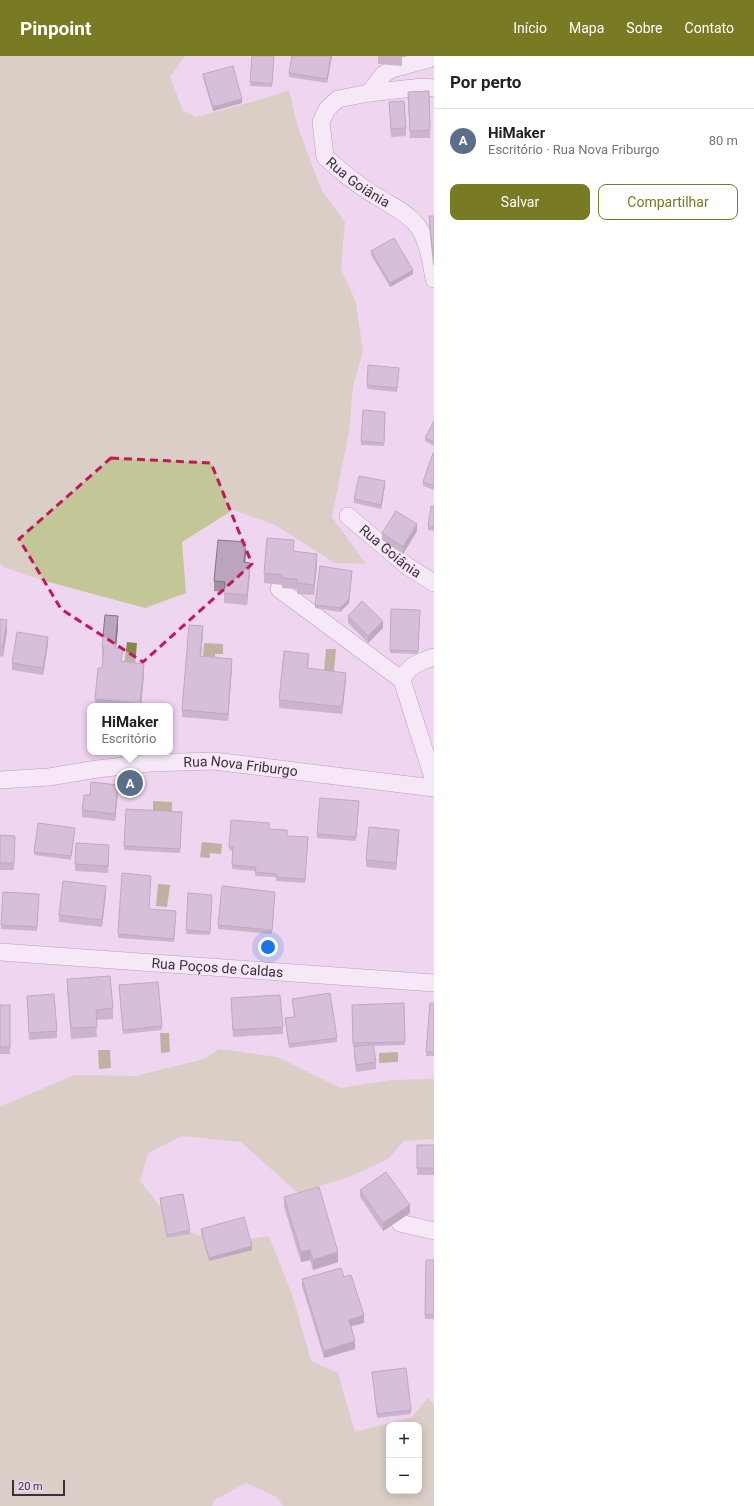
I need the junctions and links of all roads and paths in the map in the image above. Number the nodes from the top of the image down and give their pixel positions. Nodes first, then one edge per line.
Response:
1 (433, 56) edge
2 (434, 88) edge
3 (369, 93) junction
4 (434, 279) edge
5 (348, 516) dead end
6 (434, 583) edge
7 (278, 588) edge
8 (434, 657) edge
9 (402, 680) junction
10 (0, 780) edge
11 (434, 781) edge
12 (434, 788) edge
13 (0, 952) edge
14 (434, 983) edge
15 (400, 1223) dead end
16 (434, 1231) edge

1 - 3 street
2 - 3 street, Rua Goiânia
3 - 4 street, Rua Goiânia
5 - 6 street, Rua Goiânia
7 - 9 street
8 - 9 street
9 - 11 street
10 - 12 street, Rua Nova Friburgo
13 - 14 street, Rua Poços de Caldas
15 - 16 street

